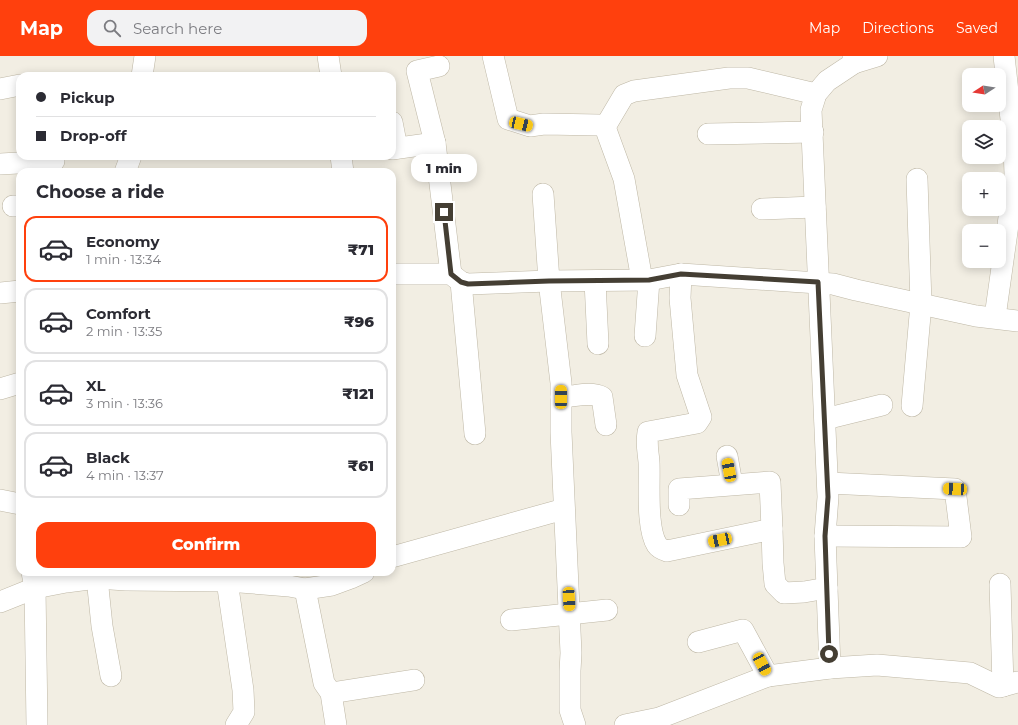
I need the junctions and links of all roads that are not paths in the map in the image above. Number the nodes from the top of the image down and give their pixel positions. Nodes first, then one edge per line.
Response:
1 (145, 56) edge
2 (328, 56) edge
3 (493, 56) edge
4 (878, 56) edge
5 (1004, 56) edge
6 (854, 59) edge
7 (439, 66) dead end
8 (143, 72) edge
9 (330, 72) edge
10 (16, 86) edge
11 (0, 89) edge
12 (816, 94) junction
13 (605, 127) junction
14 (812, 132) junction
15 (708, 134) dead end
16 (435, 143) junction
17 (396, 148) edge
18 (54, 163) edge
19 (0, 164) edge
20 (917, 179) dead end
21 (543, 194) dead end
22 (815, 207) junction
23 (762, 209) dead end
24 (396, 274) edge
25 (681, 274) junction
26 (456, 278) junction
27 (646, 280) junction
28 (549, 281) junction
29 (595, 281) junction
30 (818, 282) junction
31 (16, 291) edge
32 (0, 293) edge
33 (921, 304) junction
34 (995, 317) junction
35 (1018, 321) edge
36 (645, 336) dead end
37 (598, 344) dead end
38 (16, 384) edge
39 (0, 389) edge
40 (561, 397) junction
41 (882, 405) dead end
42 (912, 406) dead end
43 (825, 419) junction
44 (606, 425) dead end
45 (475, 434) dead end
46 (727, 456) dead end
47 (828, 483) junction
48 (732, 484) junction
49 (0, 500) edge
50 (16, 502) edge
51 (679, 505) dead end
52 (564, 509) junction
53 (772, 529) junction
54 (825, 536) junction
55 (396, 556) edge
56 (356, 576) edge
57 (97, 578) junction
58 (34, 580) edge
59 (227, 581) junction
60 (294, 582) edge
61 (1000, 584) dead end
62 (827, 588) junction
63 (0, 602) edge
64 (607, 610) dead end
65 (570, 614) junction
66 (511, 620) dead end
67 (698, 642) dead end
68 (830, 668) junction
69 (111, 676) dead end
70 (768, 676) junction
71 (414, 680) dead end
72 (1011, 684) edge
73 (331, 693) junction
74 (659, 721) edge
75 (36, 725) edge
76 (236, 725) edge
77 (336, 725) edge
78 (575, 725) edge
79 (625, 725) edge

1 - 8 street
2 - 9 street
3 - 13 street
4 - 6 street
5 - 34 street
6 - 12 street
7 - 16 street
10 - 11 street
12 - 13 street
12 - 14 street
13 - 27 street
14 - 15 street
14 - 22 street
16 - 17 street
16 - 26 street
18 - 19 street
20 - 33 street
21 - 28 street
22 - 23 street
22 - 30 street
24 - 26 street
25 - 27 street
25 - 30 street
25 - 53 street
26 - 28 street
26 - 45 street
27 - 29 street
27 - 36 street
28 - 29 street
28 - 40 street
29 - 37 street
30 - 33 street
30 - 43 street
31 - 32 street
33 - 34 street
33 - 42 street
34 - 35 street
38 - 39 street
40 - 44 street
40 - 52 street
41 - 43 street
43 - 47 street
46 - 48 street
47 - 54 street
47 - 54 street
48 - 51 street
48 - 53 street
49 - 50 street
52 - 55 street
52 - 65 street
53 - 62 street
54 - 62 street
56 - 60 street
57 - 58 street
57 - 59 street
57 - 69 street
58 - 63 street
58 - 75 street
59 - 60 street
59 - 76 street
60 - 73 street
61 - 72 street
62 - 68 street
64 - 65 street
65 - 66 street
65 - 78 street
67 - 70 street
68 - 70 street
68 - 72 street
70 - 74 street
71 - 73 street
73 - 77 street
74 - 79 street

